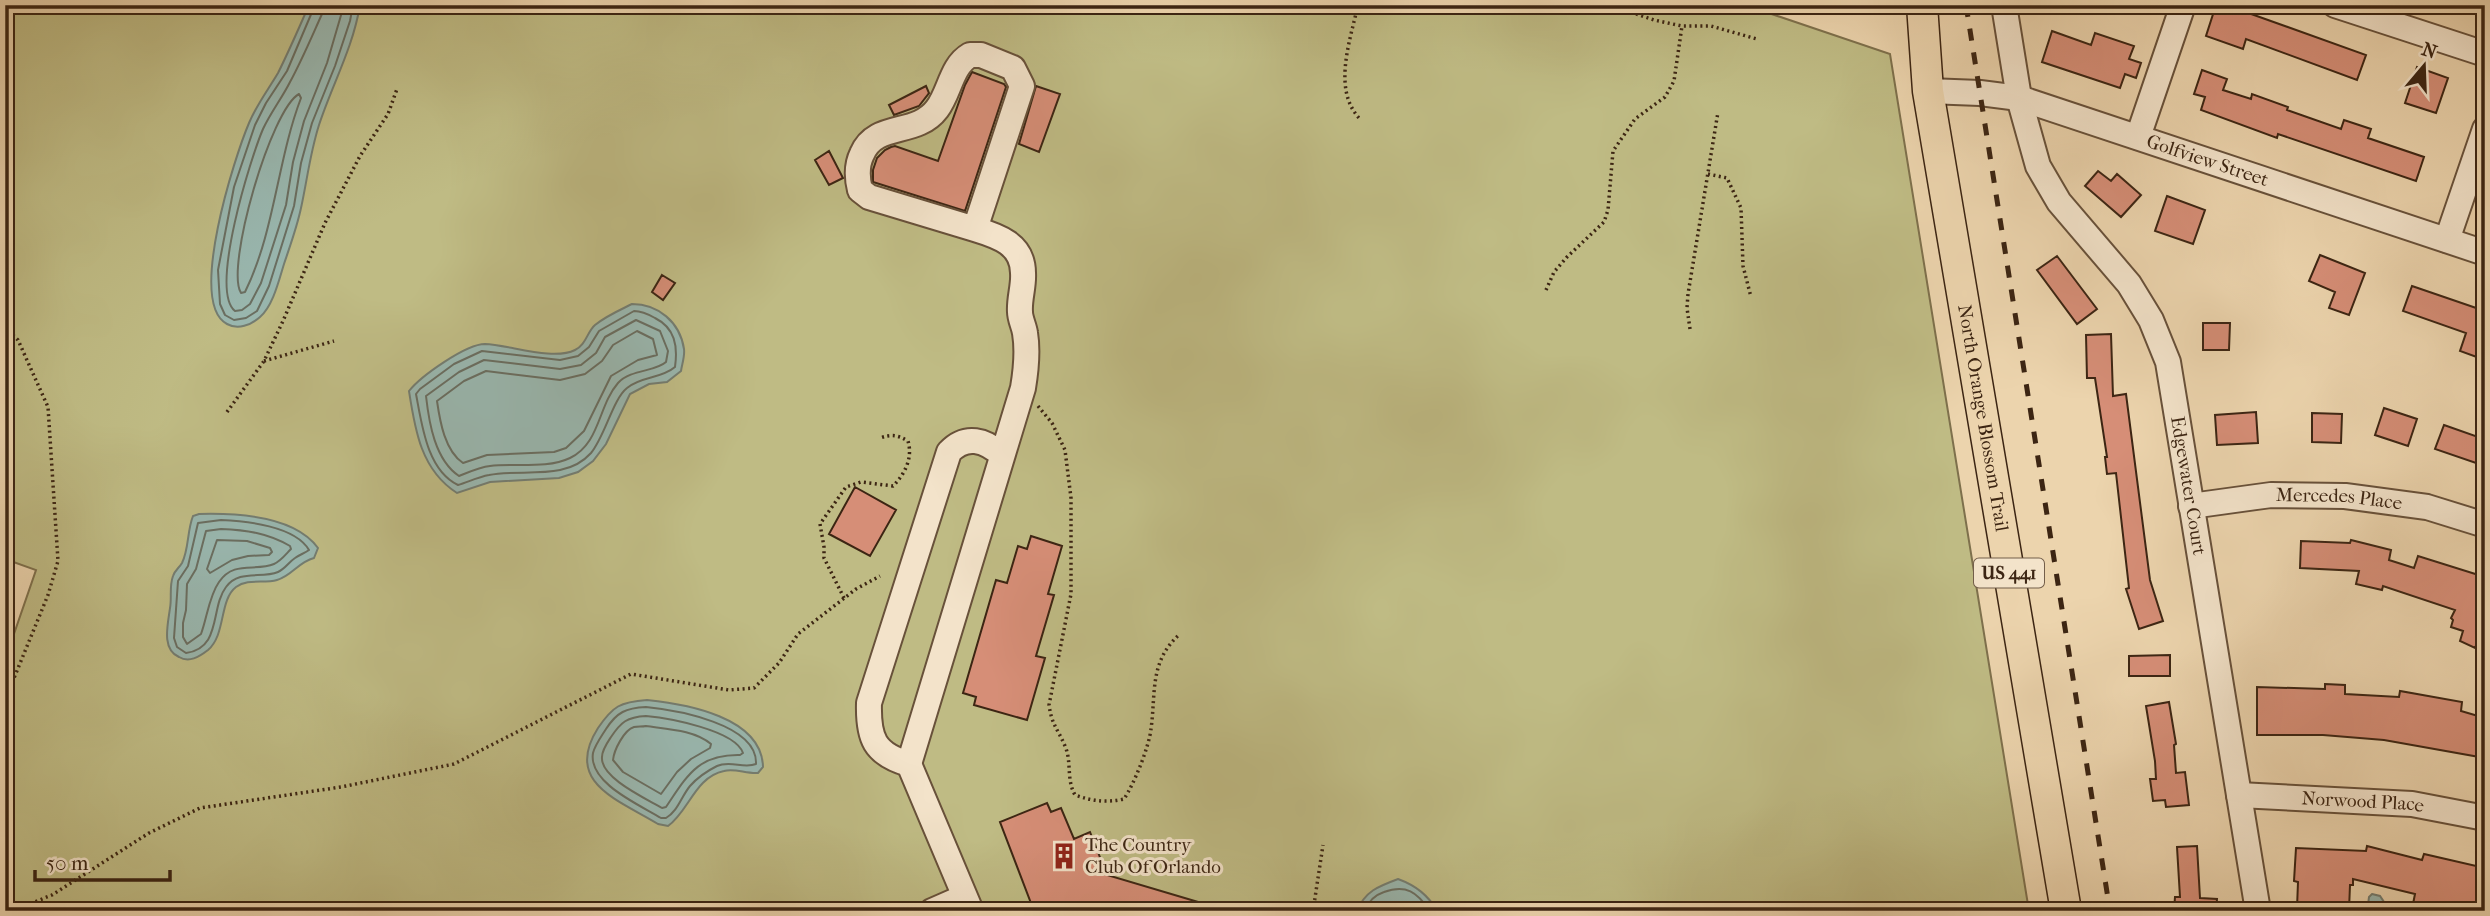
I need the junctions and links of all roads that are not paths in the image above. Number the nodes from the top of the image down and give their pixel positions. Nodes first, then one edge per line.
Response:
1 (1900, 5) edge
2 (1922, 5) edge
3 (2004, 5) edge
4 (2182, 5) edge
5 (2335, 5) edge
6 (2485, 54) edge
7 (1928, 91) junction
8 (2019, 98) junction
9 (2485, 130) edge
10 (2138, 137) junction
11 (975, 229) junction
12 (2447, 240) junction
13 (2485, 253) edge
14 (1002, 455) junction
15 (2191, 506) junction
16 (2485, 525) edge
17 (909, 764) junction
18 (2239, 795) junction
19 (2485, 818) edge
20 (967, 904) edge
21 (932, 911) edge
22 (2066, 911) edge
23 (2258, 911) edge

1 - 7 main road, North Orange Blossom Trail / US 441
2 - 7 main road, North Orange Blossom Trail / US 441
3 - 8 street, Edgewater Court
4 - 10 street
5 - 6 street
7 - 8 street, Golfview Street
7 - 22 main road, North Orange Blossom Trail / US 441
8 - 10 street, Golfview Street
8 - 15 street, Edgewater Court
9 - 12 street
10 - 12 street, Golfview Street
11 - 11 street
11 - 14 street
12 - 13 street, Golfview Street
14 - 17 street
14 - 17 street
15 - 16 street, Mercedes Place
15 - 18 street, Edgewater Court
17 - 20 street
18 - 19 street, Norwood Place
18 - 23 street, Edgewater Court
20 - 21 street

